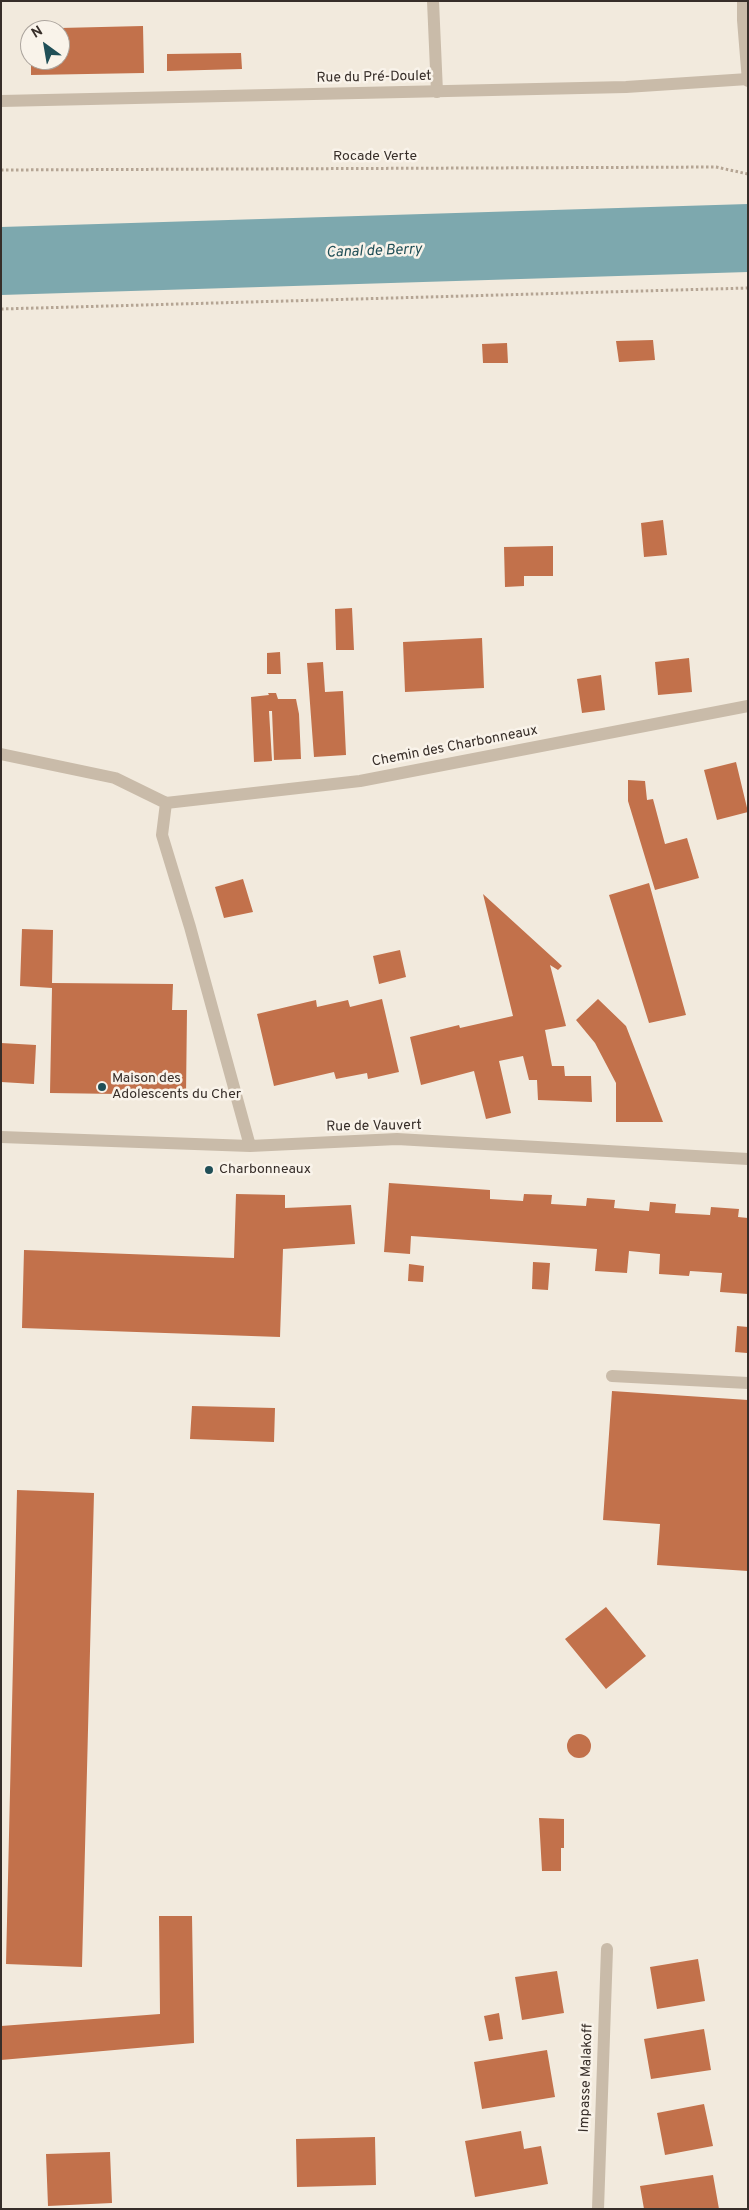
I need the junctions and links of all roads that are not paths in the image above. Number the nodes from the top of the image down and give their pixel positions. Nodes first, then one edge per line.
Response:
1 (433, 1) edge
2 (743, 1) edge
3 (746, 20) edge
4 (747, 80) edge
5 (436, 92) junction
6 (1, 101) edge
7 (748, 706) edge
8 (1, 754) edge
9 (166, 803) junction
10 (1, 1137) edge
11 (250, 1146) junction
12 (748, 1159) edge
13 (612, 1376) dead end
14 (748, 1383) edge
15 (606, 1949) dead end
16 (598, 2209) edge

1 - 5 street
2 - 3 street
3 - 4 street
4 - 5 street, Rue du Pré-Doulet
5 - 6 street, Rue du Pré-Doulet
7 - 9 street, Chemin des Charbonneaux
8 - 9 street
9 - 11 street
10 - 11 street, Rue de Vauvert
11 - 12 street, Rue de Vauvert
13 - 14 street
15 - 16 street, Impasse Malakoff

